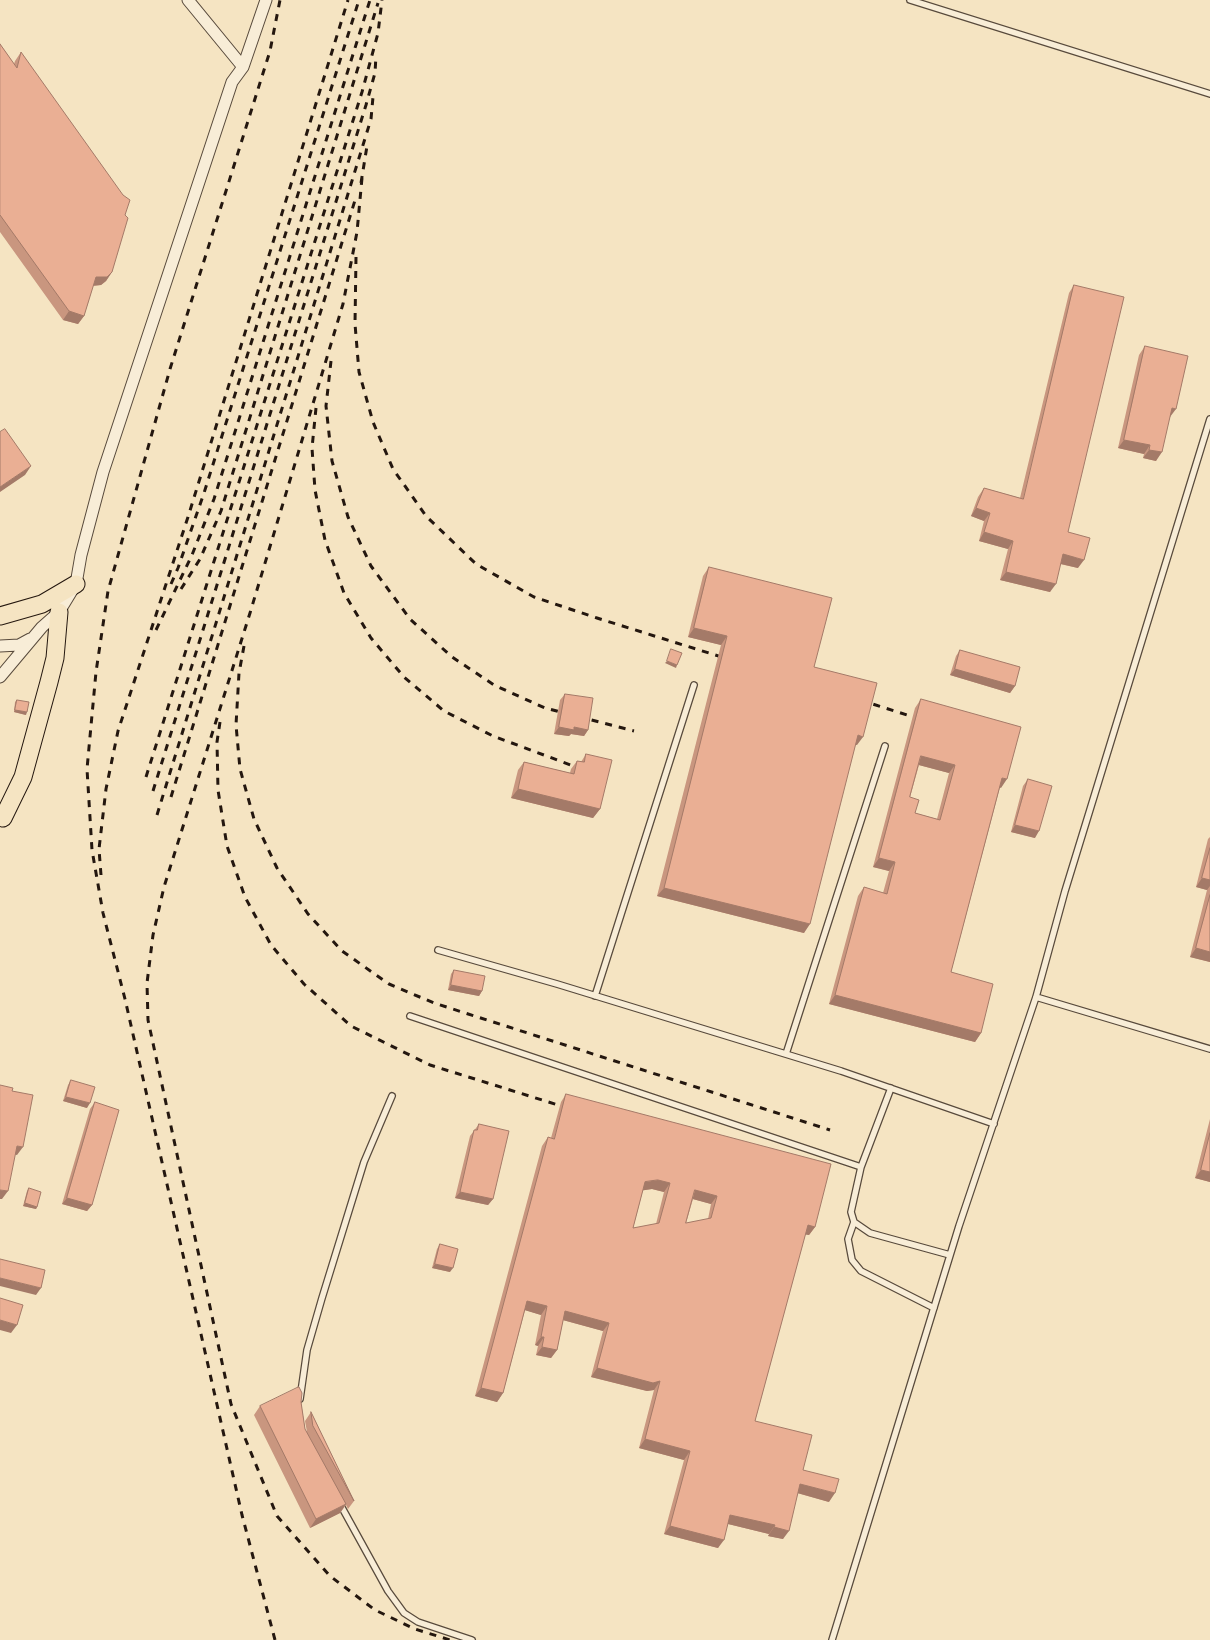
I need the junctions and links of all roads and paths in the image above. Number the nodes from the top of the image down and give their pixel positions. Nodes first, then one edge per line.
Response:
1 (188, 0) edge
2 (266, 0) edge
3 (910, 0) edge
4 (242, 67) junction
5 (1210, 94) edge
6 (1210, 419) edge
7 (76, 584) junction
8 (58, 612) junction
9 (0, 616) edge
10 (32, 638) junction
11 (0, 646) edge
12 (0, 677) edge
13 (694, 685) dead end
14 (885, 746) dead end
15 (0, 799) edge
16 (2, 824) edge
17 (438, 950) dead end
18 (595, 996) junction
19 (1036, 997) junction
20 (410, 1016) dead end
21 (1210, 1048) edge
22 (786, 1054) junction
23 (891, 1088) junction
24 (392, 1096) dead end
25 (994, 1124) junction
26 (861, 1167) junction
27 (854, 1222) junction
28 (950, 1255) junction
29 (934, 1308) junction
30 (300, 1402) edge
31 (336, 1497) edge
32 (472, 1640) edge
33 (832, 1640) edge

1 - 4 street
2 - 4 street
3 - 5 lane
4 - 7 street
6 - 19 lane
7 - 8 street
7 - 9 main road
8 - 10 street
8 - 16 main road
10 - 11 street
10 - 12 street
13 - 18 lane
14 - 22 lane
15 - 16 main road
17 - 18 lane
18 - 22 lane
19 - 21 lane
19 - 25 lane
20 - 26 lane
22 - 23 lane
23 - 25 lane
23 - 26 lane
24 - 30 lane
25 - 28 lane
26 - 27 lane
27 - 28 lane
27 - 29 lane
28 - 29 lane
29 - 33 lane
31 - 32 lane

